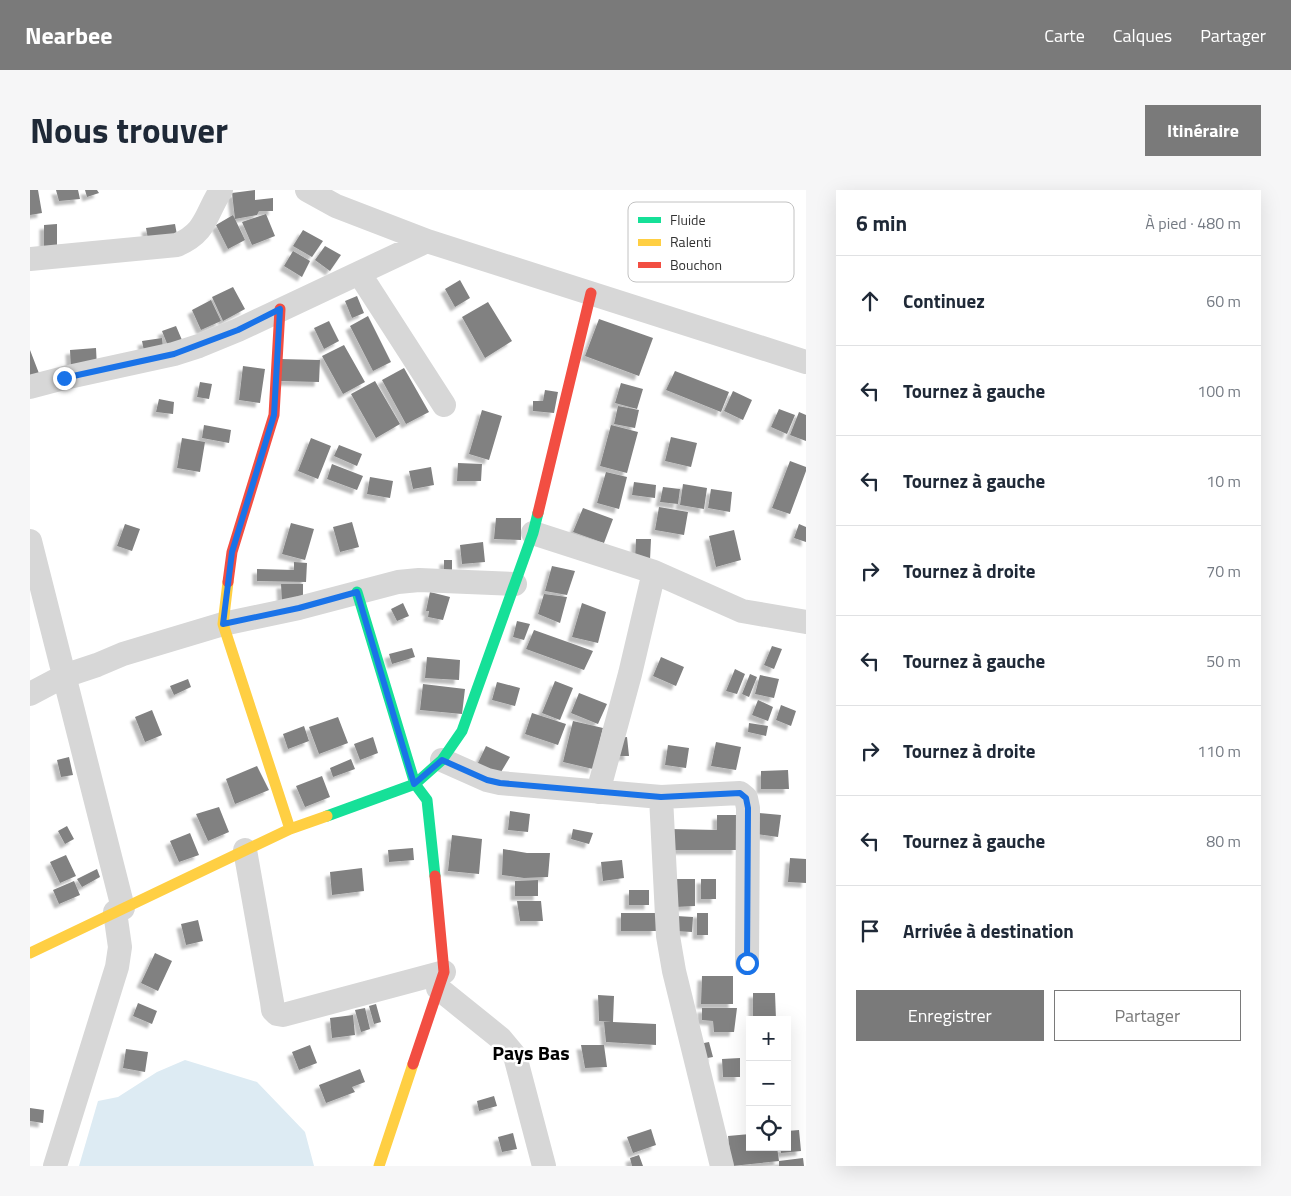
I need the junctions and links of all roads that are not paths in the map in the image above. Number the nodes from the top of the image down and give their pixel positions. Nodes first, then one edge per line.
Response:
1 (221, 190) edge
2 (307, 190) edge
3 (427, 241) junction
4 (30, 259) edge
5 (359, 273) junction
6 (591, 293) junction
7 (280, 309) junction
8 (806, 362) edge
9 (30, 387) edge
10 (444, 406) dead end
11 (533, 533) junction
12 (30, 542) edge
13 (654, 572) junction
14 (515, 584) junction
15 (357, 592) junction
16 (806, 622) edge
17 (223, 624) junction
18 (64, 676) junction
19 (30, 694) edge
20 (442, 760) junction
21 (414, 784) junction
22 (598, 792) junction
23 (661, 797) junction
24 (290, 829) junction
25 (245, 850) junction
26 (119, 910) junction
27 (30, 952) edge
28 (747, 963) dead end
29 (441, 980) junction
30 (55, 1166) edge
31 (380, 1166) edge
32 (544, 1166) edge
33 (722, 1166) edge

1 - 4 street
2 - 3 street
3 - 5 street
3 - 6 street
5 - 7 street
5 - 10 street
6 - 8 street
6 - 11 street
7 - 9 street
7 - 17 street
11 - 13 street
11 - 14 street
12 - 18 street
13 - 16 street
13 - 22 street
14 - 15 street
14 - 20 street
15 - 17 street
15 - 21 street
17 - 18 street
17 - 24 street
18 - 19 street
18 - 26 street
20 - 21 street
20 - 22 street
21 - 24 street
21 - 29 street
22 - 23 street
23 - 28 street
23 - 33 street
24 - 25 street
25 - 26 street
25 - 29 street
26 - 27 street
26 - 30 street
29 - 31 street
29 - 32 street

